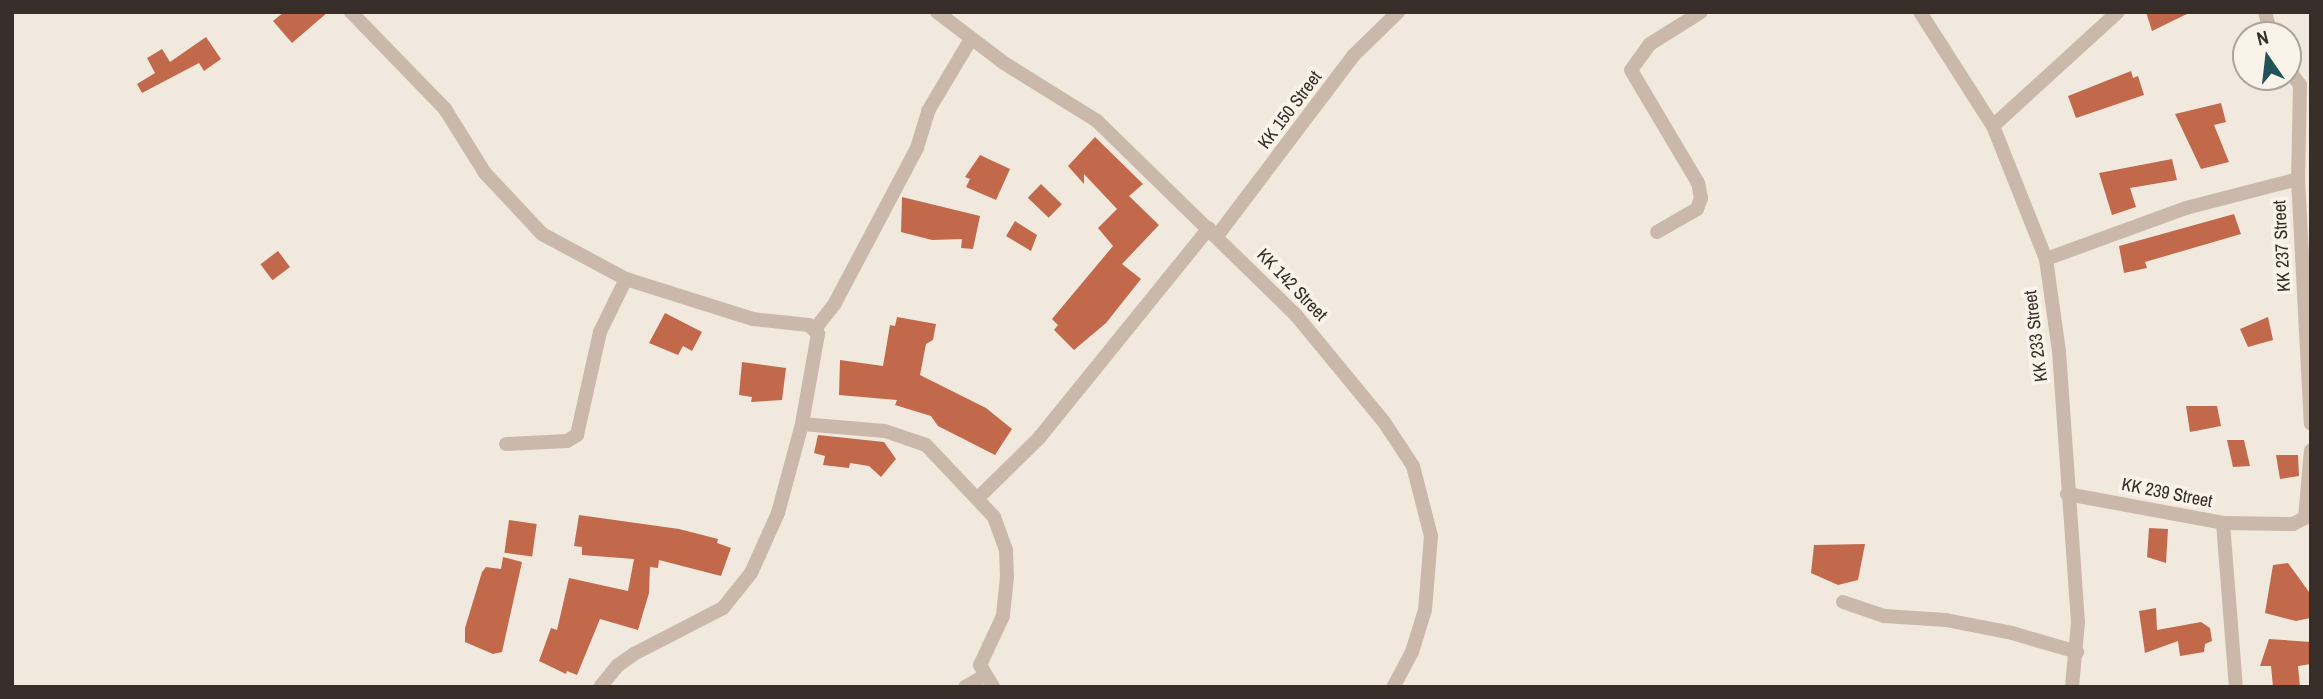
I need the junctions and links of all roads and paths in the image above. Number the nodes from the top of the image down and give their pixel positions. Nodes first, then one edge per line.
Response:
1 (351, 12) edge
2 (937, 12) edge
3 (1398, 12) edge
4 (1701, 12) edge
5 (1920, 12) edge
6 (2118, 12) edge
7 (971, 38) junction
8 (2305, 82) edge
9 (1993, 126) junction
10 (2298, 178) junction
11 (1213, 232) junction
12 (1657, 232) dead end
13 (2046, 259) junction
14 (626, 279) junction
15 (815, 329) junction
16 (802, 424) junction
17 (2311, 424) edge
18 (506, 444) dead end
19 (2311, 450) edge
20 (2067, 494) junction
21 (978, 498) junction
22 (2222, 523) junction
23 (1843, 603) dead end
24 (2077, 652) junction
25 (988, 682) edge
26 (600, 687) edge
27 (965, 687) edge
28 (1393, 687) edge
29 (2072, 687) edge
30 (2236, 687) edge

1 - 14 street
2 - 7 street, KK 142 Street
3 - 11 street, KK 150 Street
4 - 12 street
5 - 9 street, KK 233 Street
6 - 9 street
7 - 11 street, KK 142 Street
7 - 15 street
8 - 10 street, KK 237 Street
9 - 13 street, KK 233 Street
10 - 13 street
10 - 17 street, KK 237 Street
11 - 21 street, KK 150 Street
11 - 28 street, KK 142 Street
13 - 20 street, KK 233 Street
14 - 15 street
14 - 18 street
15 - 16 street
16 - 21 street
16 - 26 street
19 - 22 street
20 - 22 street, KK 239 Street
20 - 24 street, KK 233 Street
21 - 25 street
22 - 30 street, KK 239 Street
23 - 24 street
24 - 29 street, KK 233 Street
25 - 27 street

